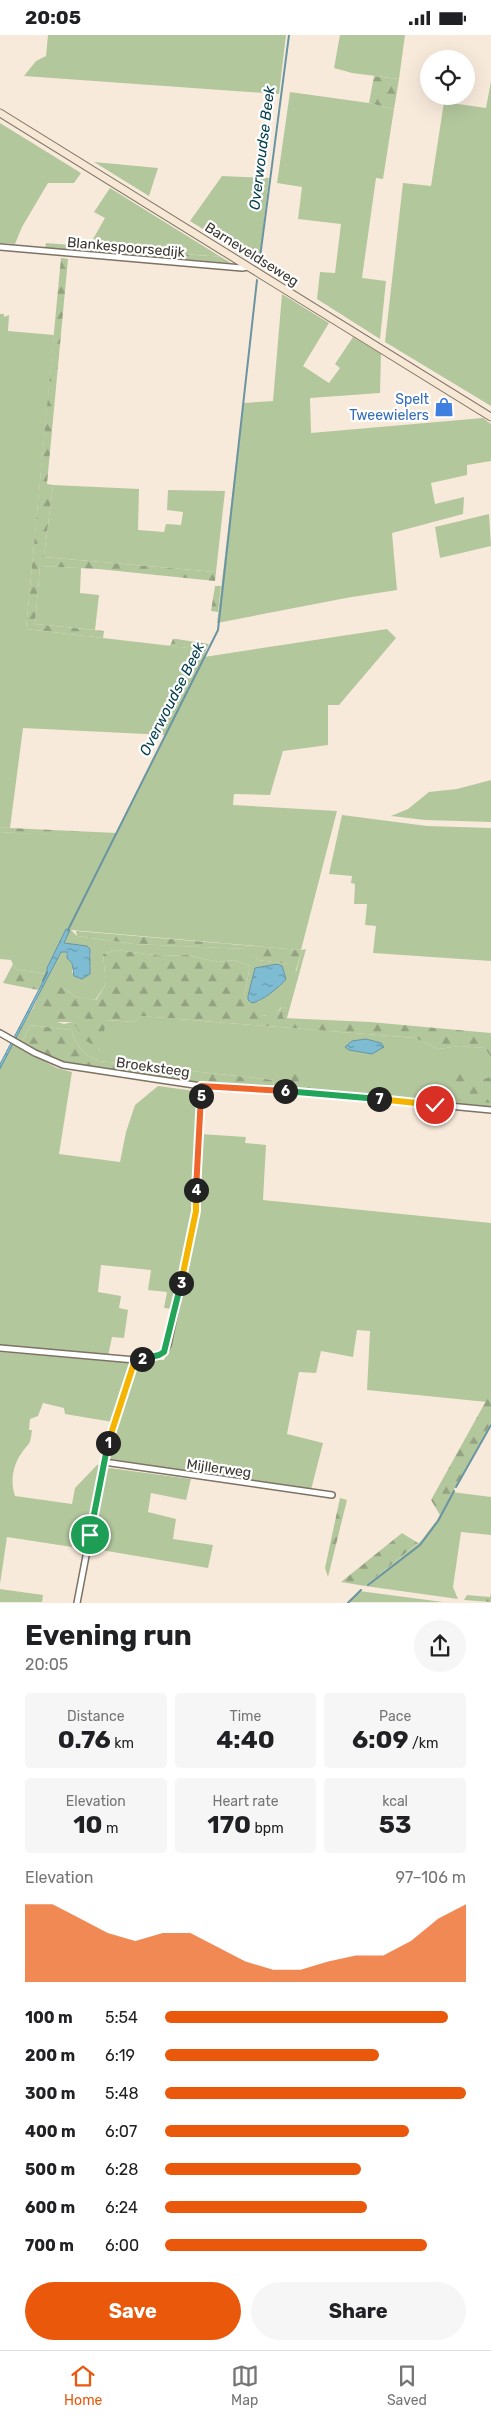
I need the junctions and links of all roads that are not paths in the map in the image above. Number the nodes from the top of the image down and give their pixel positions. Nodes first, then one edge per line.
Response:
1 (0, 113) edge
2 (0, 247) edge
3 (249, 267) junction
4 (491, 417) edge
5 (0, 1033) edge
6 (201, 1086) junction
7 (491, 1110) edge
8 (0, 1348) edge
9 (135, 1360) junction
10 (104, 1463) junction
11 (332, 1495) dead end
12 (77, 1603) edge

1 - 3 main road, Barneveldseweg
2 - 3 street, Blankespoorsedijk
3 - 4 main road, Barneveldseweg
5 - 6 street, Broeksteeg
6 - 7 street, Broeksteeg
6 - 9 street
8 - 9 street
9 - 10 street
10 - 11 street, Mijllerweg
10 - 12 street

